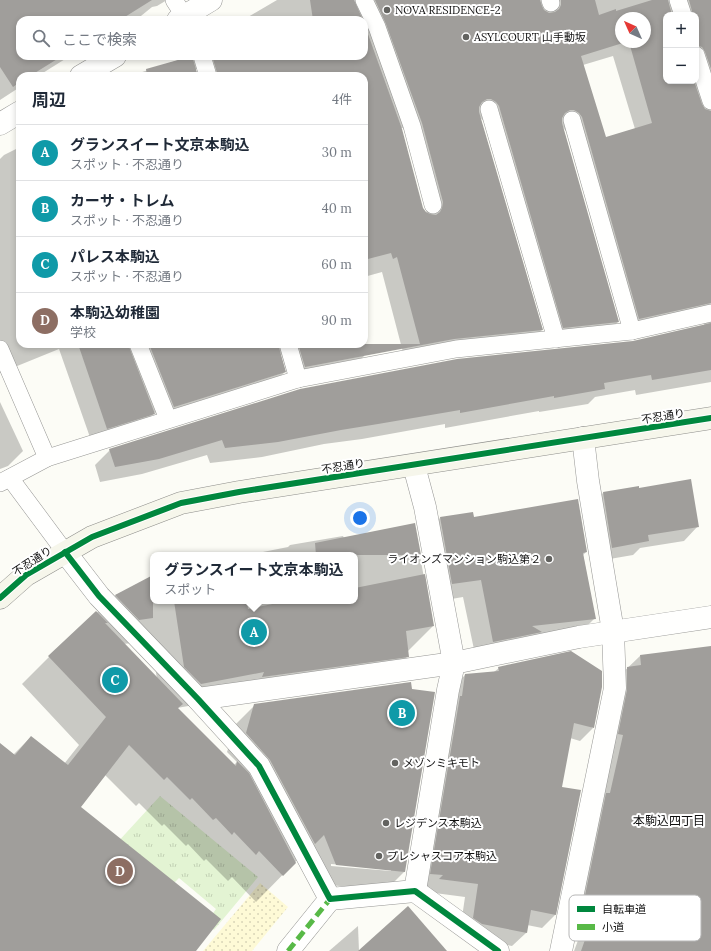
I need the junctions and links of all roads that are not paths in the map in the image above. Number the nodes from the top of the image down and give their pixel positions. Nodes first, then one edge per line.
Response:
1 (211, 0) edge
2 (364, 0) edge
3 (678, 0) edge
4 (682, 12) edge
5 (181, 14) edge
6 (108, 60) edge
7 (203, 60) edge
8 (699, 64) edge
9 (88, 72) edge
10 (207, 72) edge
11 (711, 101) edge
12 (489, 109) dead end
13 (16, 114) edge
14 (572, 120) dead end
15 (0, 124) edge
16 (432, 205) dead end
17 (711, 313) edge
18 (632, 331) junction
19 (556, 339) junction
20 (140, 348) edge
21 (289, 348) edge
22 (0, 349) edge
23 (298, 379) junction
24 (711, 418) edge
25 (168, 419) junction
26 (583, 438) junction
27 (47, 458) junction
28 (414, 466) junction
29 (5, 480) edge
30 (65, 552) junction
31 (0, 598) edge
32 (711, 617) edge
33 (613, 631) junction
34 (454, 663) junction
35 (198, 699) junction
36 (415, 890) junction
37 (572, 895) edge
38 (330, 899) junction
39 (569, 912) edge
40 (288, 951) edge
41 (498, 951) edge
42 (561, 951) edge

1 - 5 street
2 - 16 lane
3 - 4 lane
6 - 9 street
7 - 10 lane
8 - 11 lane
12 - 19 lane
13 - 15 street
14 - 18 lane
17 - 18 lane
18 - 19 lane
19 - 23 lane
20 - 25 lane
21 - 23 lane
22 - 27 lane
23 - 25 lane
24 - 26 main road, 不忍通り
25 - 27 lane
26 - 28 main road, 不忍通り
26 - 33 street
27 - 29 lane
28 - 30 main road, 不忍通り
28 - 34 street
29 - 30 lane
30 - 31 main road, 不忍通り
30 - 35 street
32 - 33 street
33 - 34 street
33 - 37 street
34 - 35 street
34 - 36 street
35 - 38 street
36 - 38 street
36 - 41 street
38 - 40 street
39 - 42 street

